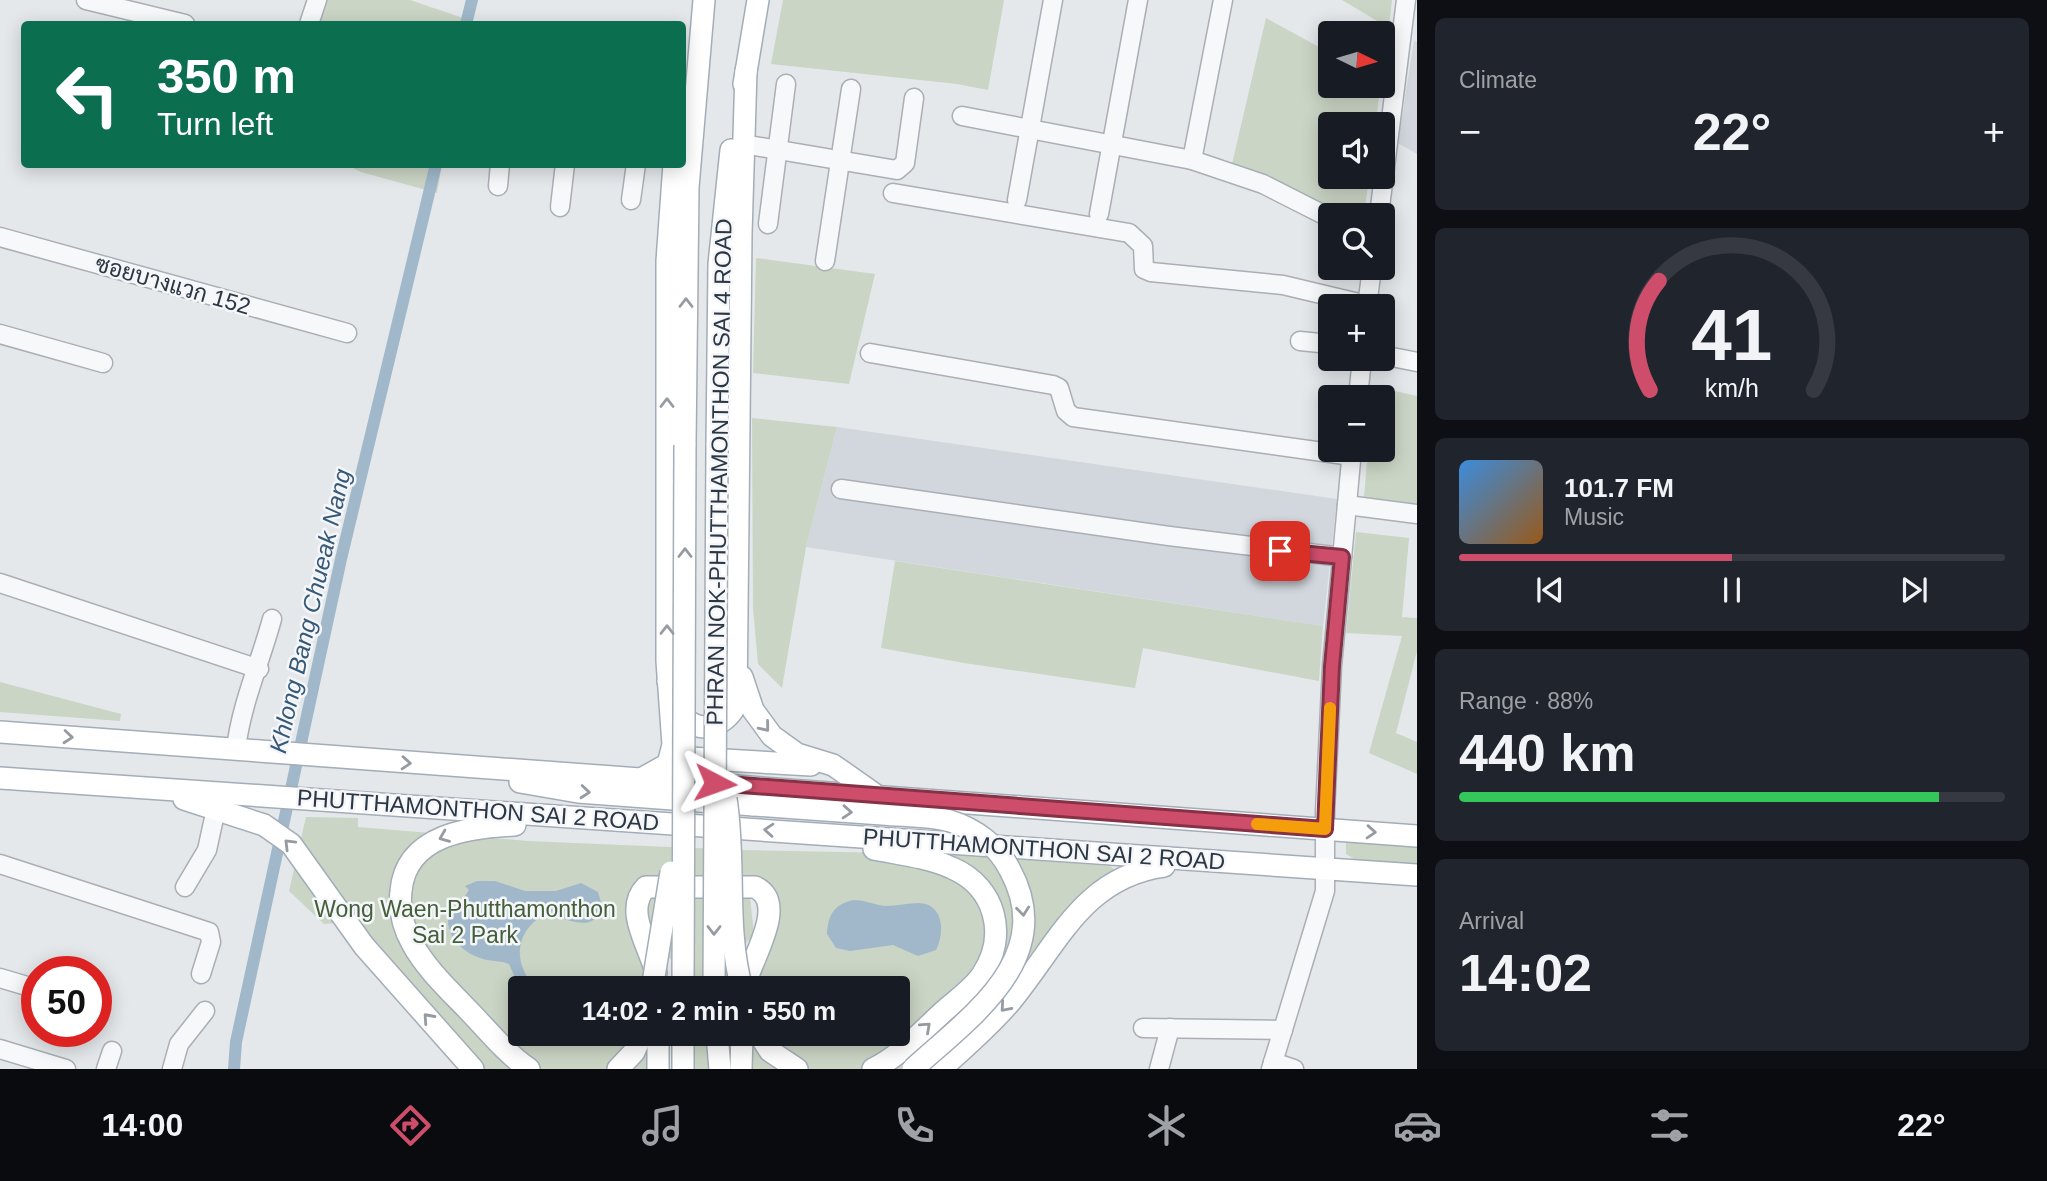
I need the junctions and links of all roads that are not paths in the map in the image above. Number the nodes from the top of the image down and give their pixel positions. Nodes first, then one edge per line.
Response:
1 (86, 0) edge
2 (317, 0) edge
3 (758, 0) edge
4 (1053, 0) edge
5 (1138, 0) edge
6 (1223, 0) edge
7 (1406, 0) edge
8 (703, 6) edge
9 (173, 21) edge
10 (310, 21) edge
11 (746, 71) junction
12 (786, 84) dead end
13 (851, 89) dead end
14 (686, 93) edge
15 (914, 98) dead end
16 (962, 116) dead end
17 (1030, 128) junction
18 (743, 144) junction
19 (1111, 145) junction
20 (778, 148) junction
21 (1192, 160) junction
22 (841, 162) junction
23 (500, 168) edge
24 (565, 168) edge
25 (635, 168) edge
26 (674, 168) edge
27 (498, 186) dead end
28 (893, 193) dead end
29 (631, 200) dead end
30 (1017, 200) dead end
31 (1381, 203) edge
32 (560, 207) dead end
33 (1318, 212) edge
34 (1098, 214) dead end
35 (768, 224) dead end
36 (0, 237) edge
37 (825, 261) dead end
38 (1321, 294) edge
39 (347, 333) dead end
40 (0, 334) edge
41 (1300, 341) dead end
42 (1318, 343) edge
43 (870, 353) dead end
44 (1395, 358) edge
45 (1417, 362) edge
46 (103, 363) dead end
47 (1318, 449) edge
48 (1351, 462) edge
49 (841, 489) dead end
50 (1347, 505) junction
51 (1417, 514) edge
52 (1342, 557) junction
53 (0, 583) edge
54 (272, 619) dead end
55 (738, 640) junction
56 (259, 669) junction
57 (668, 681) junction
58 (0, 732) edge
59 (715, 742) junction
60 (236, 749) junction
61 (833, 765) junction
62 (446, 766) junction
63 (676, 771) junction
64 (0, 778) edge
65 (641, 779) junction
66 (149, 788) junction
67 (877, 796) junction
68 (216, 808) junction
69 (608, 820) junction
70 (1325, 829) junction
71 (802, 833) junction
72 (1417, 836) edge
73 (1238, 863) junction
74 (0, 864) edge
75 (1326, 868) junction
76 (671, 872) junction
77 (1417, 875) edge
78 (185, 887) dead end
79 (201, 974) dead end
80 (654, 976) edge
81 (656, 976) edge
82 (670, 976) edge
83 (683, 976) edge
84 (714, 976) edge
85 (740, 976) edge
86 (748, 976) edge
87 (0, 978) edge
88 (21, 984) edge
89 (205, 1012) dead end
90 (1143, 1028) dead end
91 (1170, 1028) junction
92 (1283, 1030) junction
93 (637, 1046) edge
94 (658, 1046) edge
95 (670, 1046) edge
96 (683, 1046) edge
97 (714, 1046) edge
98 (717, 1046) edge
99 (742, 1046) edge
100 (767, 1046) edge
101 (0, 1051) edge
102 (112, 1051) dead end
103 (1272, 1066) edge
104 (66, 1069) edge
105 (106, 1069) edge
106 (172, 1069) edge
107 (473, 1069) edge
108 (529, 1069) edge
109 (618, 1069) edge
110 (658, 1069) edge
111 (670, 1069) edge
112 (683, 1069) edge
113 (713, 1069) edge
114 (720, 1069) edge
115 (741, 1069) edge
116 (797, 1069) edge
117 (873, 1069) edge
118 (913, 1069) edge
119 (941, 1069) edge
120 (1159, 1069) edge
121 (1294, 1069) edge

1 - 9 street
2 - 10 street
3 - 11 main road, PHRAN NOK-PHUTTHAMONTHON SAI 4 ROAD
4 - 17 street
5 - 19 street
6 - 21 street
7 - 31 street
8 - 14 main road
63 -> 8 main road, PHRAN NOK-PHUTTHAMONTHON SAI 4 ROAD, bridge
11 - 18 main road
11 - 59 main road, PHRAN NOK-PHUTTHAMONTHON SAI 4 ROAD, bridge
12 - 20 street
13 - 22 street
15 - 22 street
16 - 17 street
17 - 19 street
17 - 30 street
18 - 20 street
18 - 55 main road
19 - 21 street
19 - 34 street
20 - 22 street
20 - 35 street
21 - 33 street
22 - 37 street
23 - 27 street
24 - 32 street
25 - 29 street
57 -> 26 main road
28 - 38 street
36 - 39 street, ซอยบางแวก 152
40 - 46 street
41 - 42 street
43 - 47 street
44 - 45 street
48 - 50 street
49 - 52 street
50 - 51 street
50 - 52 street
52 - 70 street
53 - 56 street
54 - 56 street
55 - 57 main road
55 -> 61 main road
56 - 60 street
57 - 63 main road
58 -> 60 main road, PHUTTHAMONTHON SAI 2 ROAD
59 -> 84 main road, PHRAN NOK-PHUTTHAMONTHON SAI 4 ROAD, bridge
59 - 85 main road, bridge
60 -> 62 main road, PHUTTHAMONTHON SAI 2 ROAD
61 - 63 main road
61 - 67 main road
62 - 65 main road, PHUTTHAMONTHON SAI 2 ROAD
62 -> 118 main road, bridge
63 - 65 main road
63 - 76 main road, bridge
63 - 83 main road, PHRAN NOK-PHUTTHAMONTHON SAI 4 ROAD, bridge
64 - 66 main road, PHUTTHAMONTHON SAI 2 ROAD
65 - 67 main road, PHUTTHAMONTHON SAI 2 ROAD
66 - 68 main road
66 - 69 main road, PHUTTHAMONTHON SAI 2 ROAD
67 - 70 main road, PHUTTHAMONTHON SAI 2 ROAD
68 - 78 street
107 -> 68 main road
71 -> 69 main road, PHUTTHAMONTHON SAI 2 ROAD
69 -> 108 main road
70 -> 72 main road, PHUTTHAMONTHON SAI 2 ROAD
70 - 75 street
71 - 73 main road, PHUTTHAMONTHON SAI 2 ROAD
117 -> 71 main road
73 - 75 main road, PHUTTHAMONTHON SAI 2 ROAD
73 -> 119 main road
74 - 79 street
75 - 77 main road, PHUTTHAMONTHON SAI 2 ROAD
75 - 92 street
76 - 80 main road, bridge
76 - 82 main road, bridge
81 - 86 main road
87 - 88 street
89 - 106 street
90 - 91 street
91 - 92 street
91 - 120 street
92 - 103 street
93 - 109 main road
94 - 110 main road
95 - 111 main road
96 - 112 main road
97 - 113 main road
98 - 114 main road
99 - 115 main road
100 - 116 main road
101 - 104 street
102 - 105 street
103 - 121 street

